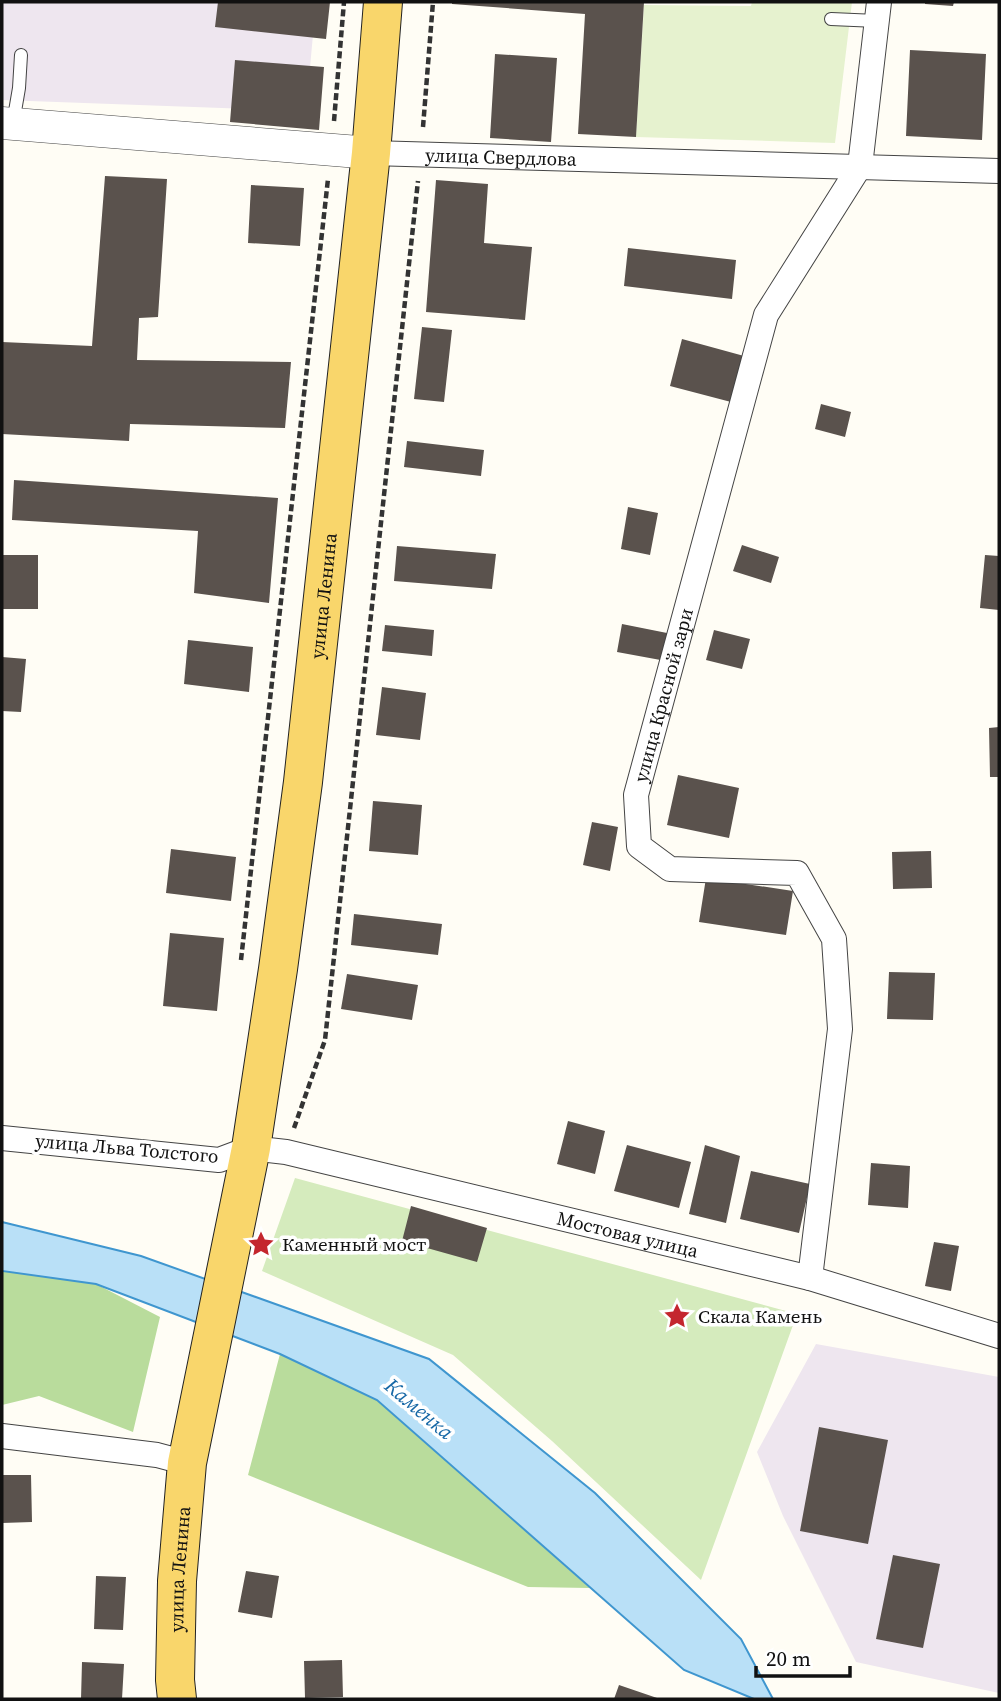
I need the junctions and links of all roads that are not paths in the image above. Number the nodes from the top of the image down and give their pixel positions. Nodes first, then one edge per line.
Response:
1 (383, 2) edge
2 (878, 11) edge
3 (831, 19) dead end
4 (21, 55) dead end
5 (7, 123) edge
6 (371, 153) junction
7 (860, 166) junction
8 (999, 171) edge
9 (2, 1138) edge
10 (269, 1150) junction
11 (810, 1278) junction
12 (999, 1336) edge
13 (2, 1436) edge
14 (188, 1452) junction
15 (177, 1699) edge

1 - 6 main road, улица Ленина
2 - 3 lane
2 - 7 street, улица Красной зари
4 - 5 lane
5 - 6 street, улица Свердлова
6 - 7 street, улица Свердлова
6 - 10 main road, улица Ленина
7 - 8 street, улица Свердлова
7 - 11 street, улица Красной зари
9 - 10 street, улица Льва Толстого
10 - 11 street, Мостовая улица
10 - 14 main road, улица Ленина
11 - 12 street, Мостовая улица
13 - 14 street
14 - 15 main road, улица Ленина

